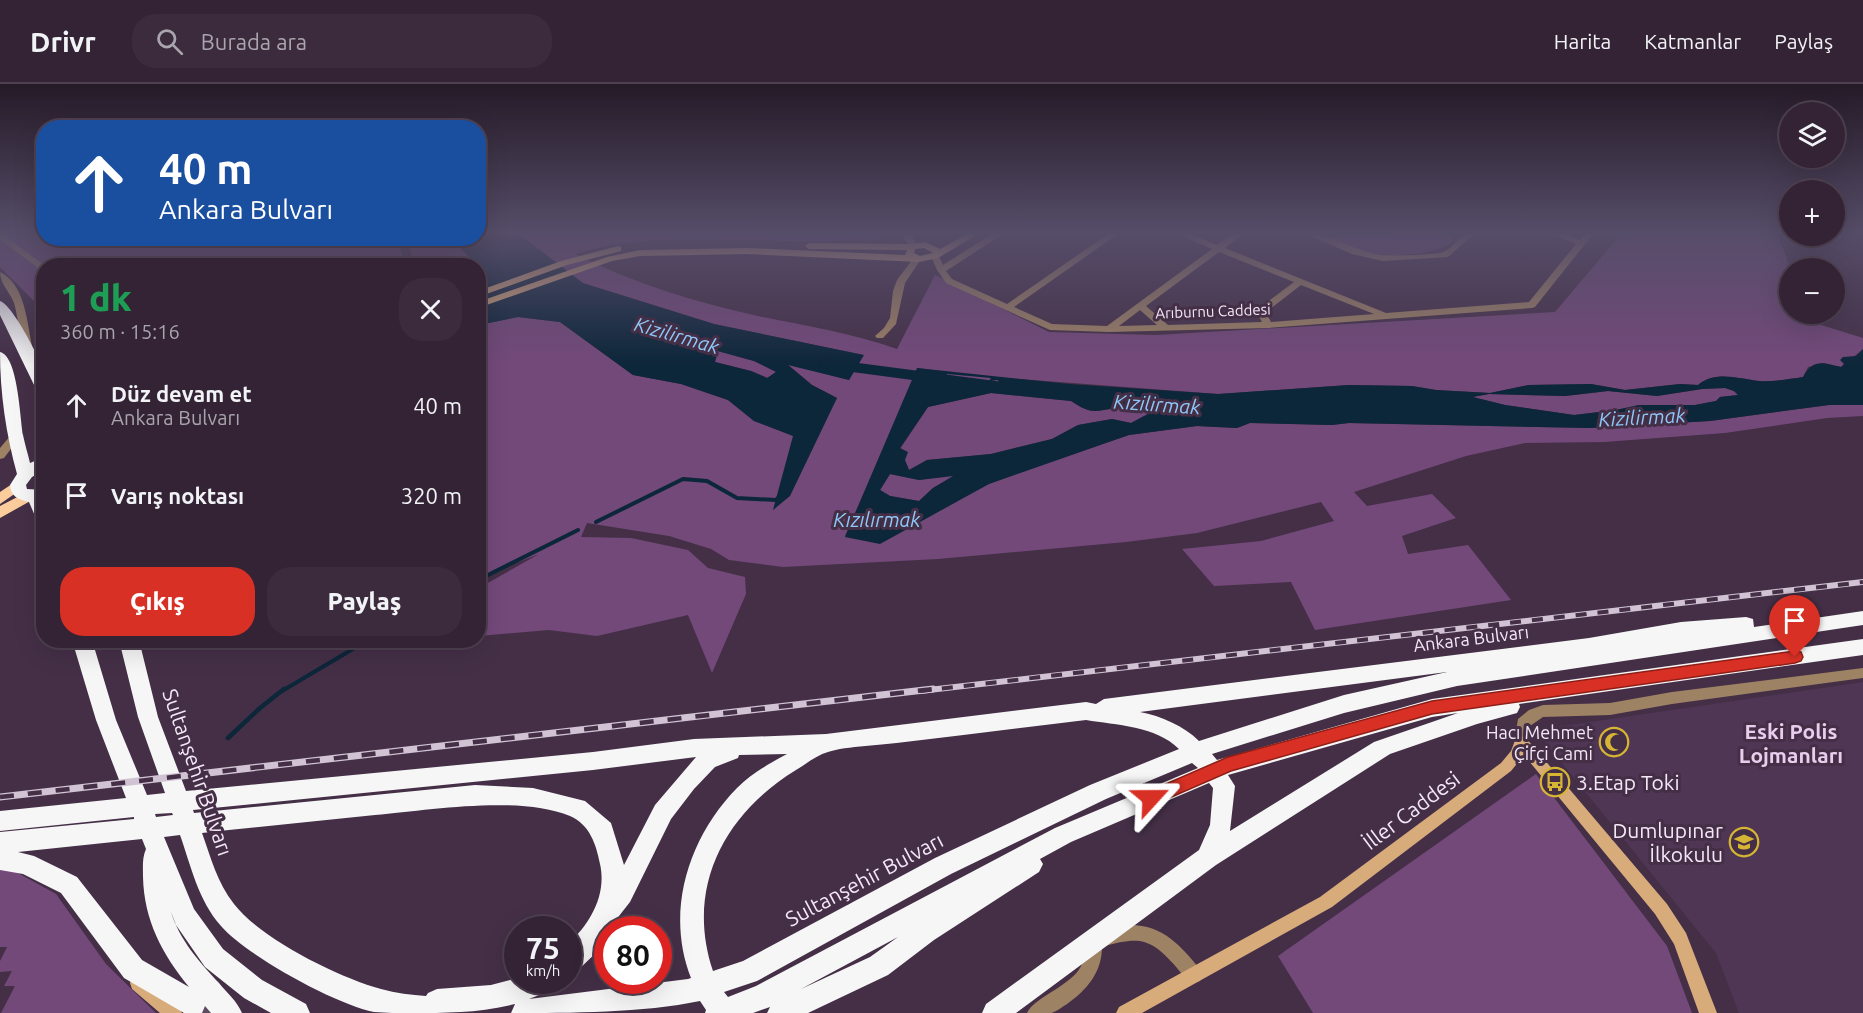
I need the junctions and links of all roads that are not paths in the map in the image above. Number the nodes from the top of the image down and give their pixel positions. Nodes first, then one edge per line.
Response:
1 (2, 277) edge
2 (527, 277) edge
3 (556, 277) edge
4 (903, 277) edge
5 (946, 277) edge
6 (1051, 277) edge
7 (1179, 277) edge
8 (1288, 277) edge
9 (1554, 277) edge
10 (1299, 282) junction
11 (486, 291) edge
12 (486, 302) edge
13 (0, 305) edge
14 (1140, 305) junction
15 (1008, 307) junction
16 (1386, 315) junction
17 (1268, 325) junction
18 (1166, 328) junction
19 (1109, 329) junction
20 (880, 336) dead end
21 (0, 356) edge
22 (29, 356) junction
23 (36, 371) edge
24 (15, 437) junction
25 (0, 455) edge
26 (30, 490) edge
27 (0, 499) edge
28 (0, 513) edge
29 (1862, 618) edge
30 (1863, 647) edge
31 (84, 648) edge
32 (131, 648) edge
33 (1863, 673) edge
34 (1619, 681) junction
35 (1086, 711) junction
36 (1521, 742) junction
37 (826, 743) junction
38 (1216, 743) joint
39 (749, 746) junction
40 (0, 821) edge
41 (0, 843) edge
42 (154, 845) junction
43 (1208, 857) junction
44 (0, 859) edge
45 (604, 916) edge
46 (607, 916) edge
47 (594, 934) edge
48 (1094, 941) junction
49 (582, 949) edge
50 (1194, 975) junction
51 (354, 991) junction
52 (511, 994) edge
53 (771, 1005) edge
54 (183, 1008) tunnel mouth
55 (229, 1013) edge
56 (297, 1013) edge
57 (454, 1013) edge
58 (524, 1013) edge
59 (718, 1013) edge
60 (725, 1013) edge
61 (995, 1013) edge
62 (1036, 1013) edge
63 (1125, 1013) edge
64 (1708, 1013) edge

1 - 22 street
2 - 11 street
3 - 12 street
4 - 20 street
5 - 15 street, Arıburnu Caddesi
6 - 15 street
7 - 14 street
8 - 10 street
9 - 16 street, Arıburnu Caddesi
10 - 16 street
10 - 17 street
13 - 22 highway
14 - 18 street
14 - 19 street
15 - 19 street, Arıburnu Caddesi
16 - 17 street, Arıburnu Caddesi
17 - 18 street, Arıburnu Caddesi
18 - 19 street, Arıburnu Caddesi
21 - 24 highway
22 - 23 highway
24 - 25 street
24 - 26 highway
26 - 27 main road
26 - 28 main road
29 - 35 highway, Ankara Bulvarı
29 - 38 highway, Ankara Bulvarı
30 - 34 highway
31 - 42 highway
32 - 51 highway, Sultanşehir Bulvarı
33 - 36 street, İller Caddesi
34 - 43 highway
34 - 53 highway
35 - 37 highway, Ankara Bulvarı
35 - 43 highway
36 - 50 street, İller Caddesi
36 - 64 street
37 - 39 highway, Ankara Bulvarı
37 - 60 highway
38 - 58 highway, Sultanşehir Bulvarı
39 - 40 highway, Ankara Bulvarı
39 - 46 highway
41 - 45 highway
42 - 55 highway
42 - 56 highway
43 - 48 highway
44 - 54 highway
47 - 49 highway
48 - 50 street
48 - 61 highway
48 - 62 street
50 - 63 street, İller Caddesi
51 - 52 highway
51 - 57 highway, Sultanşehir Bulvarı
53 - 59 highway

